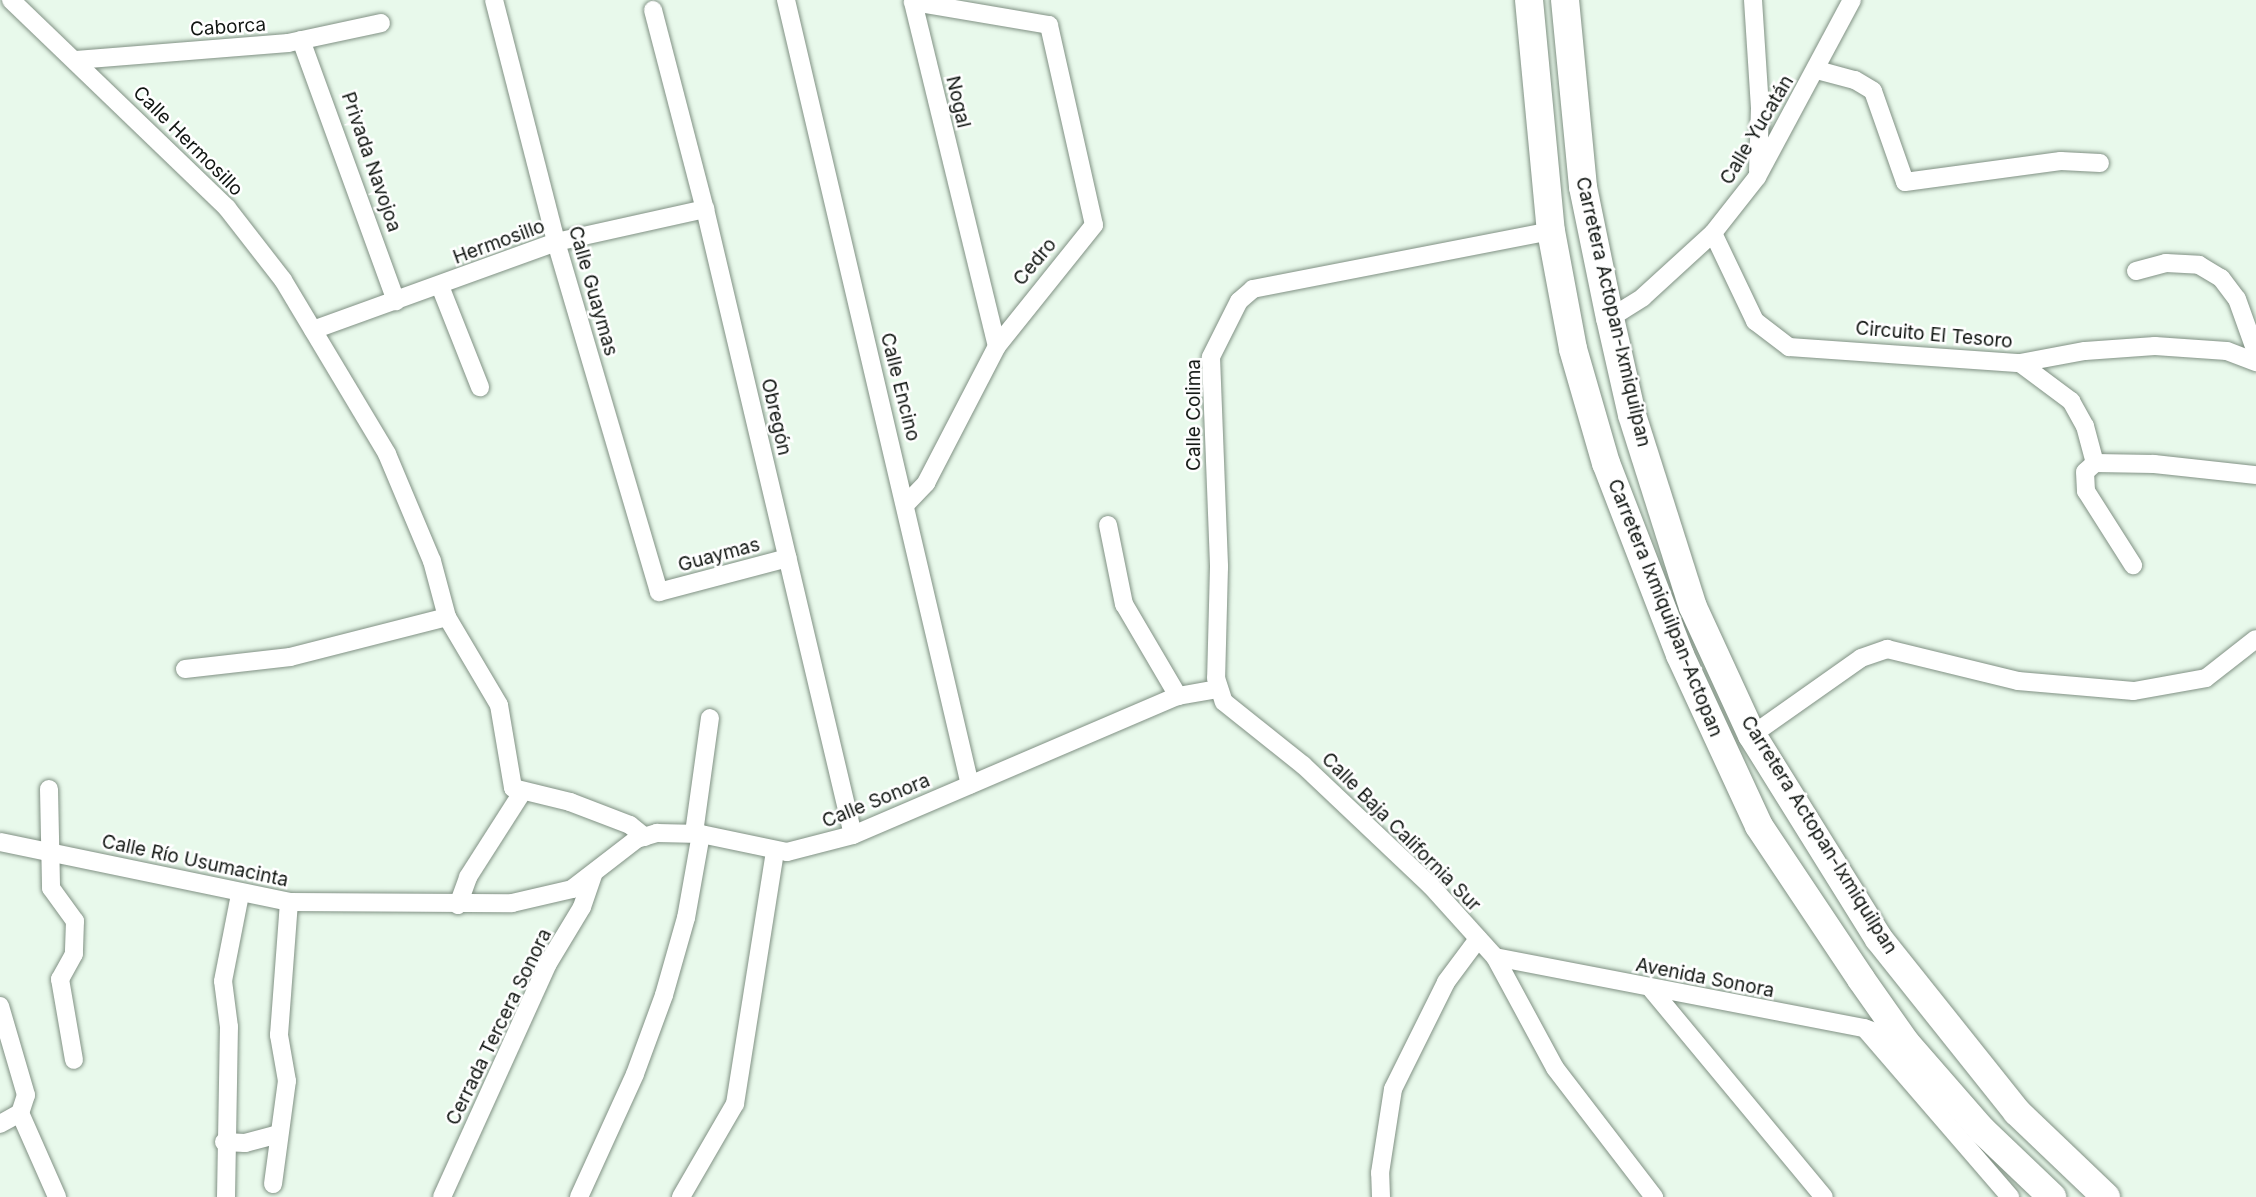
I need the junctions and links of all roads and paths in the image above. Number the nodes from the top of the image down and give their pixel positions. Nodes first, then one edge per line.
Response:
1 (11, 0) edge
2 (494, 0) edge
3 (786, 0) edge
4 (1529, 0) edge
5 (1565, 0) edge
6 (1753, 0) edge
7 (1852, 0) edge
8 (653, 10) dead end
9 (381, 23) dead end
10 (1049, 25) joint
11 (301, 40) junction
12 (76, 60) junction
13 (1817, 70) junction
14 (2100, 163) dead end
15 (1757, 177) junction
16 (705, 209) junction
17 (1551, 231) junction
18 (1713, 233) junction
19 (556, 243) junction
20 (2136, 271) dead end
21 (440, 286) junction
22 (396, 301) junction
23 (1610, 318) junction
24 (313, 330) junction
25 (997, 346) junction
26 (2256, 352) edge
27 (2256, 362) edge
28 (2020, 363) junction
29 (480, 387) dead end
30 (2095, 463) junction
31 (2256, 475) edge
32 (907, 503) junction
33 (1108, 526) dead end
34 (788, 558) junction
35 (2133, 565) dead end
36 (659, 592) joint
37 (447, 617) junction
38 (2256, 639) edge
39 (185, 670) dead end
40 (1218, 689) junction
41 (1178, 696) junction
42 (710, 718) dead end
43 (1752, 735) junction
44 (970, 785) junction
45 (49, 789) dead end
46 (517, 791) junction
47 (697, 834) junction
48 (853, 835) junction
49 (645, 837) junction
50 (0, 842) edge
51 (775, 851) junction
52 (52, 852) junction
53 (593, 876) junction
54 (240, 894) junction
55 (289, 902) junction
56 (458, 905) junction
57 (1478, 939) junction
58 (1495, 957) junction
59 (1652, 990) junction
60 (0, 1006) edge
61 (1864, 1028) junction
62 (1906, 1043) junction
63 (74, 1060) dead end
64 (20, 1113) junction
65 (0, 1124) edge
66 (279, 1134) junction
67 (224, 1142) junction
68 (273, 1184) dead end
69 (2001, 1194) edge
70 (57, 1197) edge
71 (226, 1197) edge
72 (442, 1197) edge
73 (579, 1197) edge
74 (681, 1197) edge
75 (1381, 1197) edge
76 (1654, 1197) edge
77 (1824, 1197) edge
78 (2052, 1197) edge
79 (2106, 1197) edge

1 - 12 street, Calle Hermosillo
2 - 19 street, Calle Guaymas
3 - 32 street, Calle Encino
4 - 17 main road, Carretera Ixmiquilpan-Actopan
5 - 23 main road, Carretera Actopan-Ixmiquilpan
6 - 15 street
7 - 13 street, Calle Yucatán
8 - 16 street, Obregón
9 - 11 street, Caborca
10 - 25 street, Cedro
10 - 25 street, Nogal
11 - 12 street, Caborca
11 - 22 street, Privada Navojoa
12 - 24 street, Calle Hermosillo
13 - 14 street
13 - 15 street, Calle Yucatán
15 - 18 street, Calle Yucatán
16 - 19 street, Hermosillo
16 - 34 street, Obregón
17 - 40 street, Calle Colima
17 - 62 main road, Carretera Ixmiquilpan-Actopan
18 - 23 street, Calle Yucatán
18 - 28 street, Circuito El Tesoro
19 - 21 street, Hermosillo
19 - 36 street, Calle Guaymas
20 - 26 street
21 - 22 street, Hermosillo
21 - 29 street
22 - 24 street, Hermosillo
23 - 43 main road, Carretera Actopan-Ixmiquilpan
24 - 37 street, Calle Hermosillo
25 - 32 street, Cedro
27 - 28 street, Circuito El Tesoro
28 - 30 street
30 - 31 street
30 - 35 street
32 - 44 street, Calle Encino
33 - 41 street
34 - 36 street, Guaymas
34 - 48 street, Obregón
37 - 39 street
37 - 46 street, Calle Hermosillo
38 - 43 street
40 - 41 street, Calle Sonora
40 - 57 street, Calle Baja California Sur
41 - 44 street, Calle Sonora
42 - 47 street
43 - 79 main road, Carretera Actopan-Ixmiquilpan
44 - 48 street, Calle Sonora
45 - 52 street
46 - 49 street
46 - 56 street
47 - 49 street, Calle Sonora
47 - 51 street, Calle Sonora
47 - 73 street
48 - 51 street, Calle Sonora
49 - 53 street
50 - 52 street, Calle Río Usumacinta
51 - 74 street
52 - 54 street, Calle Río Usumacinta
52 - 63 street
53 - 56 street
53 - 72 street, Cerrada Tercera Sonora
54 - 55 street, Calle Río Usumacinta
54 - 67 street
55 - 56 street, Calle Río Usumacinta
55 - 66 street
57 - 58 street, Calle Baja California Sur
57 - 75 street
58 - 59 street, Avenida Sonora
58 - 76 street, Calle Baja California Sur
59 - 61 street, Avenida Sonora
59 - 77 street
60 - 64 street
61 - 62 street, Avenida Sonora
61 - 69 street
62 - 78 main road, Carretera Ixmiquilpan-Actopan
64 - 65 street
64 - 70 street
66 - 67 street
66 - 68 street
67 - 71 street

